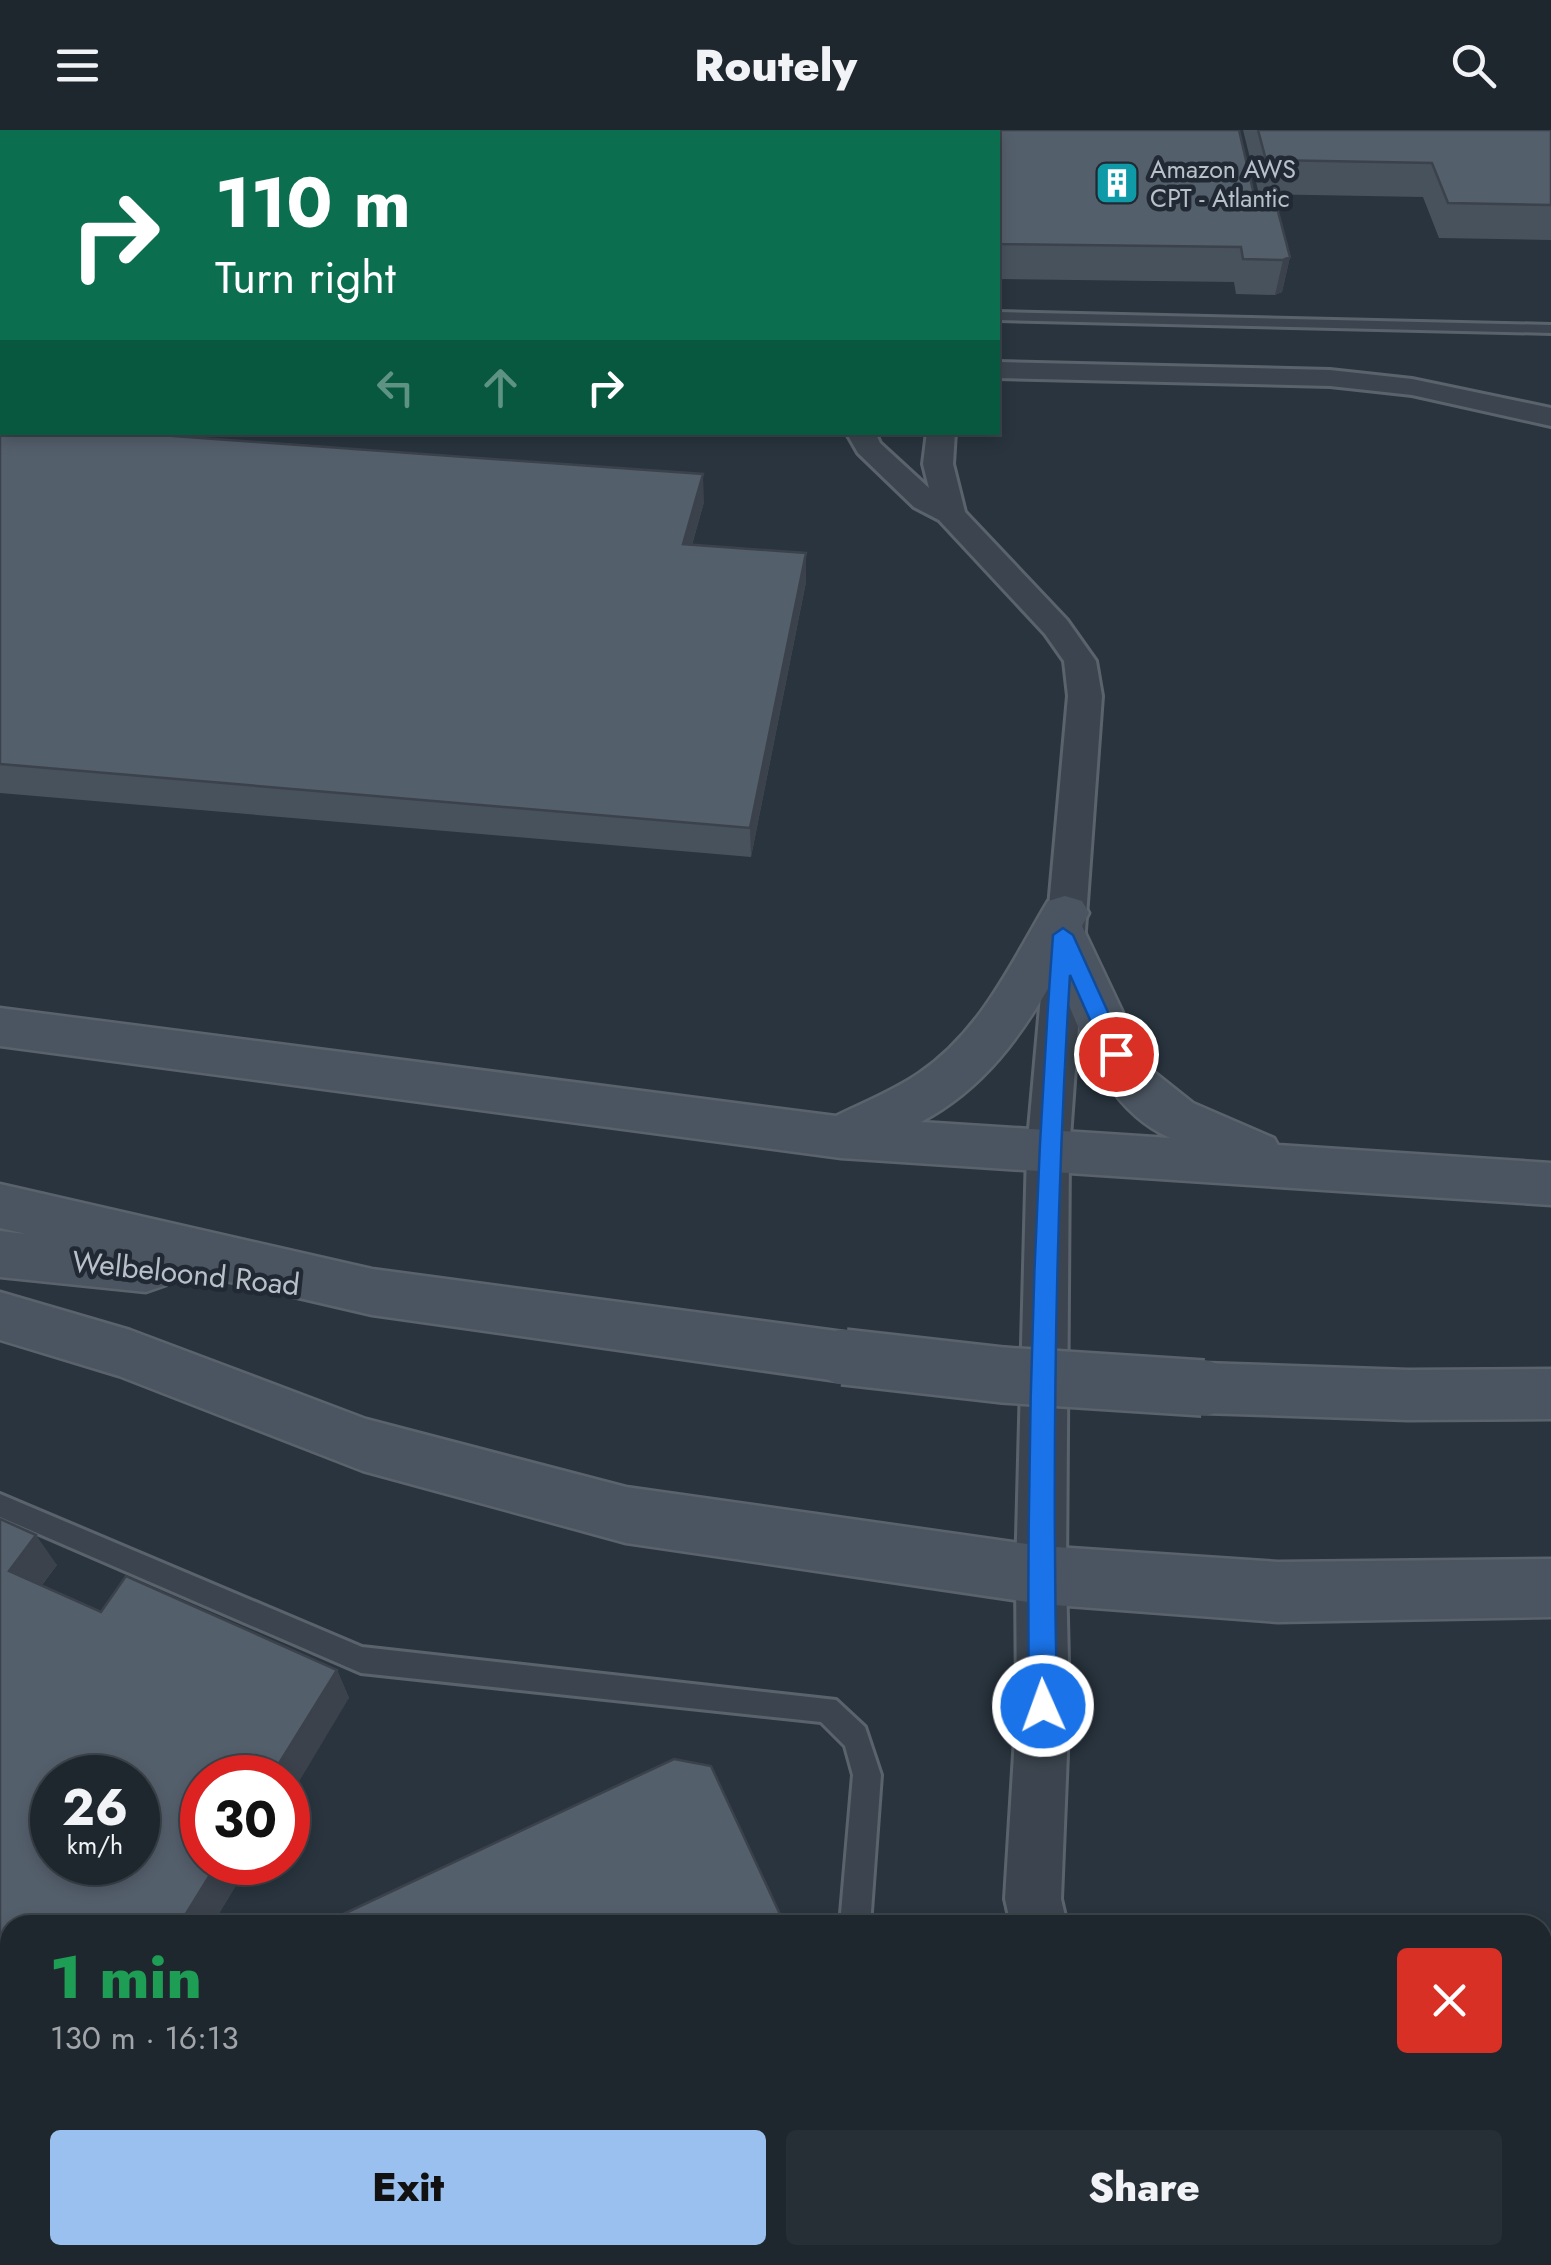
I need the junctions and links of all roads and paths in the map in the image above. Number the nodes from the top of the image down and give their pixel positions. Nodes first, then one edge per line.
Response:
1 (1000, 316) edge
2 (1551, 329) edge
3 (1000, 370) edge
4 (1551, 416) edge
5 (862, 435) edge
6 (941, 435) edge
7 (950, 514) junction
8 (1064, 924) junction
9 (0, 1027) edge
10 (841, 1137) junction
11 (1048, 1151) junction
12 (1290, 1169) junction
13 (1551, 1184) edge
14 (0, 1206) edge
15 (0, 1254) edge
16 (372, 1292) junction
17 (0, 1316) edge
18 (1551, 1394) edge
19 (0, 1505) edge
20 (1041, 1575) junction
21 (1551, 1588) edge
22 (856, 1915) edge
23 (1037, 1915) edge

1 - 2 lane
3 - 4 street
5 - 7 street
6 - 7 street
7 - 8 street
8 - 10 main road
8 - 11 street
8 - 12 main road
9 - 10 main road
10 - 11 main road
11 - 12 main road
11 - 20 street
12 - 13 main road
14 - 16 main road
15 - 16 main road, Welbeloond Road
16 - 18 main road, bridge
17 - 20 main road
19 - 22 lane
20 - 21 main road
20 - 23 street

